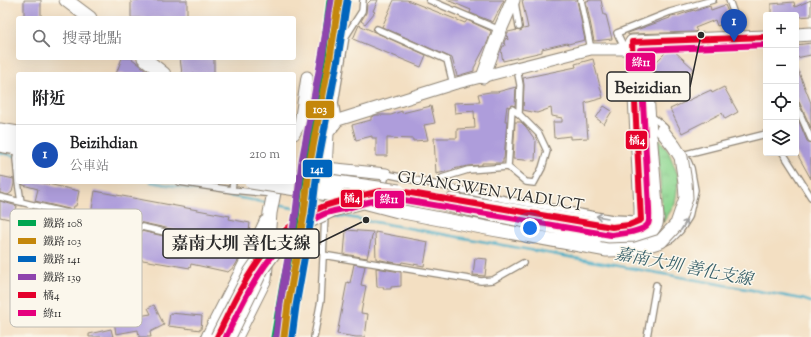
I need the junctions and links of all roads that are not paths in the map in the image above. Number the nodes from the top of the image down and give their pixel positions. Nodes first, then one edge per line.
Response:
1 (66, 0) edge
2 (363, 0) edge
3 (429, 0) edge
4 (514, 0) edge
5 (581, 0) edge
6 (713, 0) edge
7 (729, 0) edge
8 (87, 16) edge
9 (519, 27) dead end
10 (377, 30) dead end
11 (500, 30) junction
12 (811, 34) edge
13 (799, 35) edge
14 (763, 37) edge
15 (743, 39) junction
16 (634, 44) junction
17 (591, 49) junction
18 (146, 60) edge
19 (517, 69) junction
20 (162, 72) edge
21 (483, 77) junction
22 (307, 78) dead end
23 (453, 84) junction
24 (799, 112) edge
25 (651, 113) junction
26 (520, 114) junction
27 (338, 120) junction
28 (0, 125) edge
29 (16, 128) edge
30 (0, 130) edge
31 (296, 130) edge
32 (16, 134) edge
33 (763, 135) edge
34 (811, 139) edge
35 (0, 142) edge
36 (16, 148) edge
37 (0, 149) edge
38 (16, 149) edge
39 (686, 154) junction
40 (785, 156) edge
41 (508, 167) junction
42 (326, 168) junction
43 (386, 174) junction
44 (296, 176) edge
45 (442, 178) dead end
46 (18, 184) edge
47 (192, 184) edge
48 (233, 184) edge
49 (264, 184) edge
50 (275, 188) edge
51 (232, 190) junction
52 (405, 192) junction
53 (0, 197) edge
54 (811, 197) edge
55 (21, 202) junction
56 (50, 209) edge
57 (270, 213) junction
58 (641, 220) junction
59 (142, 227) edge
60 (625, 240) junction
61 (662, 244) junction
62 (252, 251) junction
63 (267, 252) junction
64 (323, 255) junction
65 (523, 263) dead end
66 (656, 284) dead end
67 (208, 337) edge
68 (217, 337) edge
69 (229, 337) edge
70 (236, 337) edge
71 (314, 337) edge
72 (647, 337) edge

1 - 8 street
2 - 27 lane
3 - 11 lane
4 - 9 lane
4 - 11 street
5 - 17 lane
6 - 16 lane
7 - 15 lane
10 - 23 lane
11 - 21 street
12 - 13 street
14 - 15 street
15 - 16 street
16 - 17 street
16 - 25 street
16 - 58 street
17 - 19 street
18 - 20 street
19 - 21 street
19 - 26 lane
21 - 23 street
22 - 31 street
23 - 27 street
24 - 34 lane
25 - 39 lane
25 - 49 street, bridge
25 - 60 street
26 - 41 lane
26 - 41 lane
27 - 42 street
28 - 29 lane
30 - 32 street
33 - 39 lane
35 - 36 street
37 - 38 lane
61 -> 39 lane
40 - 54 lane
41 - 45 lane
42 - 43 street
42 - 64 lane
58 -> 43 lane
43 - 61 lane
44 - 52 street, bridge
46 - 55 lane
47 - 51 lane
48 - 51 lane
50 - 51 lane
50 - 57 street
52 - 58 street, GUANGWEN VIADUCT
52 - 68 street, GUANGWEN VIADUCT, bridge
53 - 55 lane
55 - 56 lane
57 - 62 street
57 - 63 street
59 - 62 lane
60 - 61 lane
60 - 69 street, GUANGWEN VIADUCT, bridge
62 - 63 street
62 - 67 street
63 - 70 street
64 - 65 lane
64 - 71 lane
66 - 72 lane

